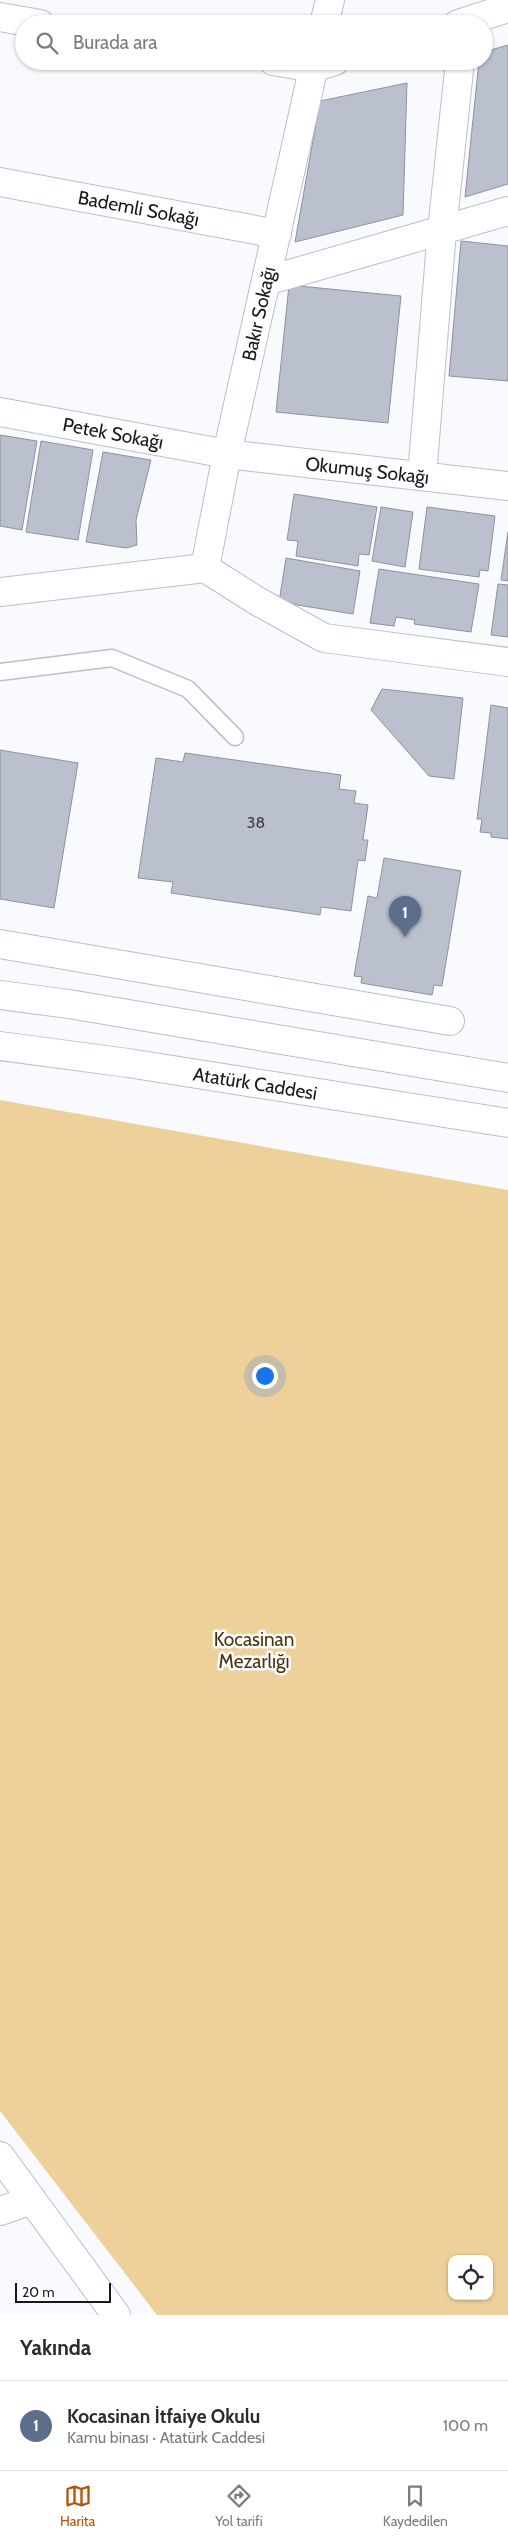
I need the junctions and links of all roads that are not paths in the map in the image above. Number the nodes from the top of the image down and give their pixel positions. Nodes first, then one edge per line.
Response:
1 (330, 0) edge
2 (508, 8) edge
3 (326, 15) edge
4 (487, 15) edge
5 (0, 17) edge
6 (15, 20) edge
7 (319, 70) edge
8 (459, 70) edge
9 (0, 182) edge
10 (508, 211) edge
11 (442, 230) junction
12 (277, 234) junction
13 (266, 281) junction
14 (0, 412) edge
15 (227, 454) junction
16 (422, 476) junction
17 (508, 486) edge
18 (205, 568) junction
19 (0, 592) edge
20 (508, 662) edge
21 (0, 672) edge
22 (235, 737) dead end
23 (0, 944) edge
24 (0, 996) edge
25 (450, 1021) dead end
26 (0, 1046) edge
27 (508, 1078) edge
28 (508, 1123) edge
29 (0, 2156) edge
30 (32, 2200) junction
31 (0, 2211) edge
32 (116, 2315) edge

1 - 3 street
2 - 4 street
5 - 6 street
7 - 12 street, Bakır Sokağı
8 - 11 street
9 - 12 street, Bademli Sokağı
10 - 11 street
11 - 13 street
11 - 16 street
12 - 13 street, Bakır Sokağı
13 - 15 street, Bakır Sokağı
14 - 15 street, Petek Sokağı
15 - 16 street, Okumuş Sokağı
15 - 18 street, Bakır Sokağı
16 - 17 street, Okumuş Sokağı
18 - 19 street
18 - 20 street
21 - 22 lane
23 - 25 street
24 - 27 street
26 - 28 street, Atatürk Caddesi
29 - 30 street
30 - 31 street
30 - 32 street

